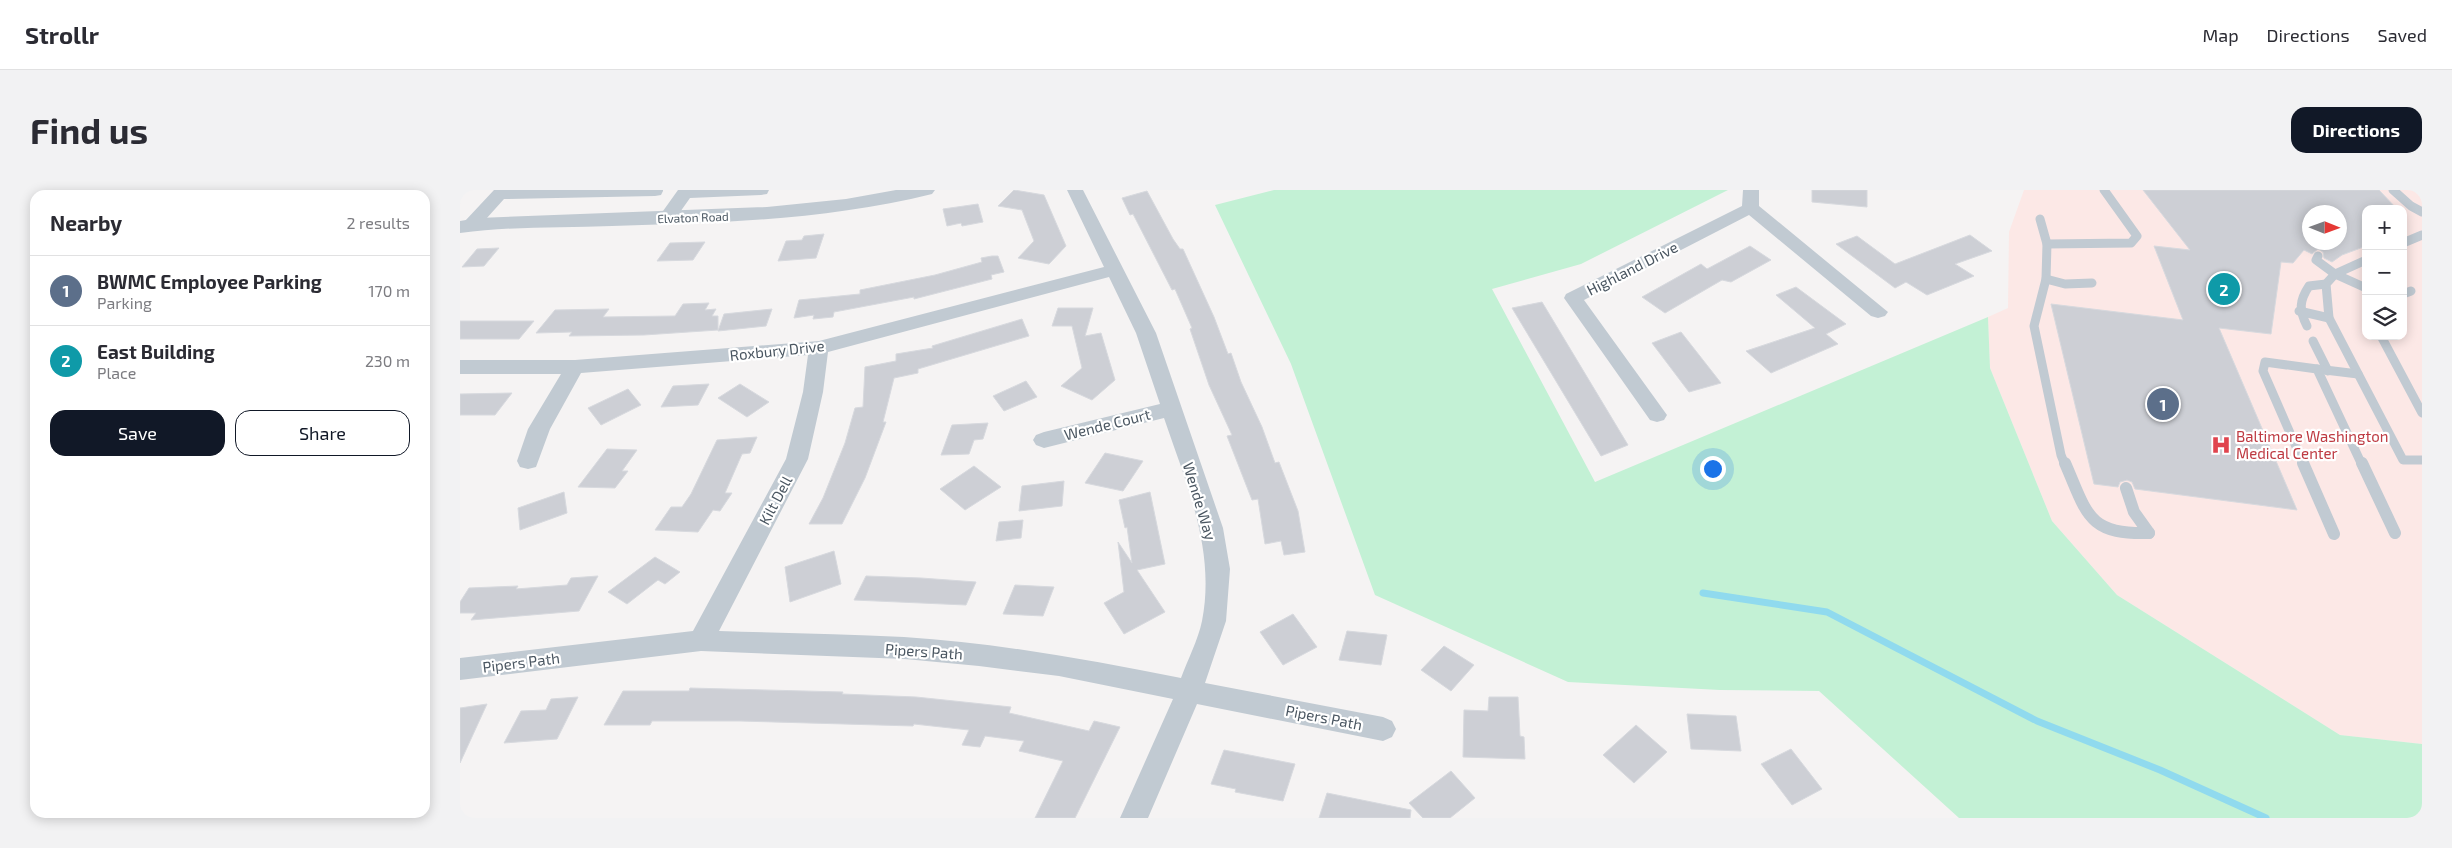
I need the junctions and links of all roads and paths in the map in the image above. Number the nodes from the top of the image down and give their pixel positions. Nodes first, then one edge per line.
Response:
1 (761, 190) edge
2 (925, 190) edge
3 (1075, 190) edge
4 (2104, 190) edge
5 (2393, 190) edge
6 (655, 191) edge
7 (686, 191) edge
8 (501, 192) edge
9 (1750, 199) edge
10 (2422, 212) edge
11 (666, 218) junction
12 (2040, 220) dead end
13 (466, 226) edge
14 (2047, 244) junction
15 (2318, 256) dead end
16 (2362, 262) edge
17 (1115, 270) junction
18 (2335, 274) junction
19 (2046, 279) junction
20 (2092, 283) dead end
21 (2326, 284) junction
22 (2362, 286) edge
23 (2299, 311) junction
24 (1878, 312) dead end
25 (2329, 318) junction
26 (2306, 326) dead end
27 (2383, 340) edge
28 (2313, 341) dead end
29 (819, 348) junction
30 (460, 367) edge
31 (575, 367) junction
32 (2322, 370) junction
33 (2358, 374) junction
34 (1170, 409) junction
35 (2422, 413) edge
36 (1657, 415) dead end
37 (1044, 440) dead end
38 (2422, 460) edge
39 (528, 461) dead end
40 (2126, 488) dead end
41 (2395, 533) dead end
42 (2334, 534) dead end
43 (701, 641) junction
44 (460, 669) edge
45 (1190, 690) junction
46 (1384, 729) dead end
47 (1134, 818) edge

1 - 7 street
2 - 11 street, Elvaton Road
3 - 17 street, Wende Way
4 - 14 lane
5 - 10 lane
6 - 8 street
7 - 11 street
8 - 13 street
9 - 24 street
9 - 36 street, Highland Drive
11 - 13 street, Elvaton Road
12 - 14 lane
14 - 19 lane
15 - 18 lane
16 - 18 lane
17 - 29 street, Roxbury Drive
17 - 34 street, Wende Way
18 - 21 lane
18 - 22 lane
19 - 20 lane
19 - 40 lane
21 - 23 lane
21 - 25 lane
23 - 25 lane
23 - 26 lane
25 - 33 lane
27 - 35 lane
28 - 32 lane
29 - 31 street, Roxbury Drive
29 - 43 street, Kilt Dell
30 - 31 street, Roxbury Drive
31 - 39 street
32 - 33 lane
32 - 41 lane
32 - 42 lane
33 - 38 lane
34 - 37 street, Wende Court
34 - 45 street, Wende Way
43 - 44 street, Pipers Path
43 - 45 street, Pipers Path
45 - 46 street, Pipers Path
45 - 47 street, Wende Way

